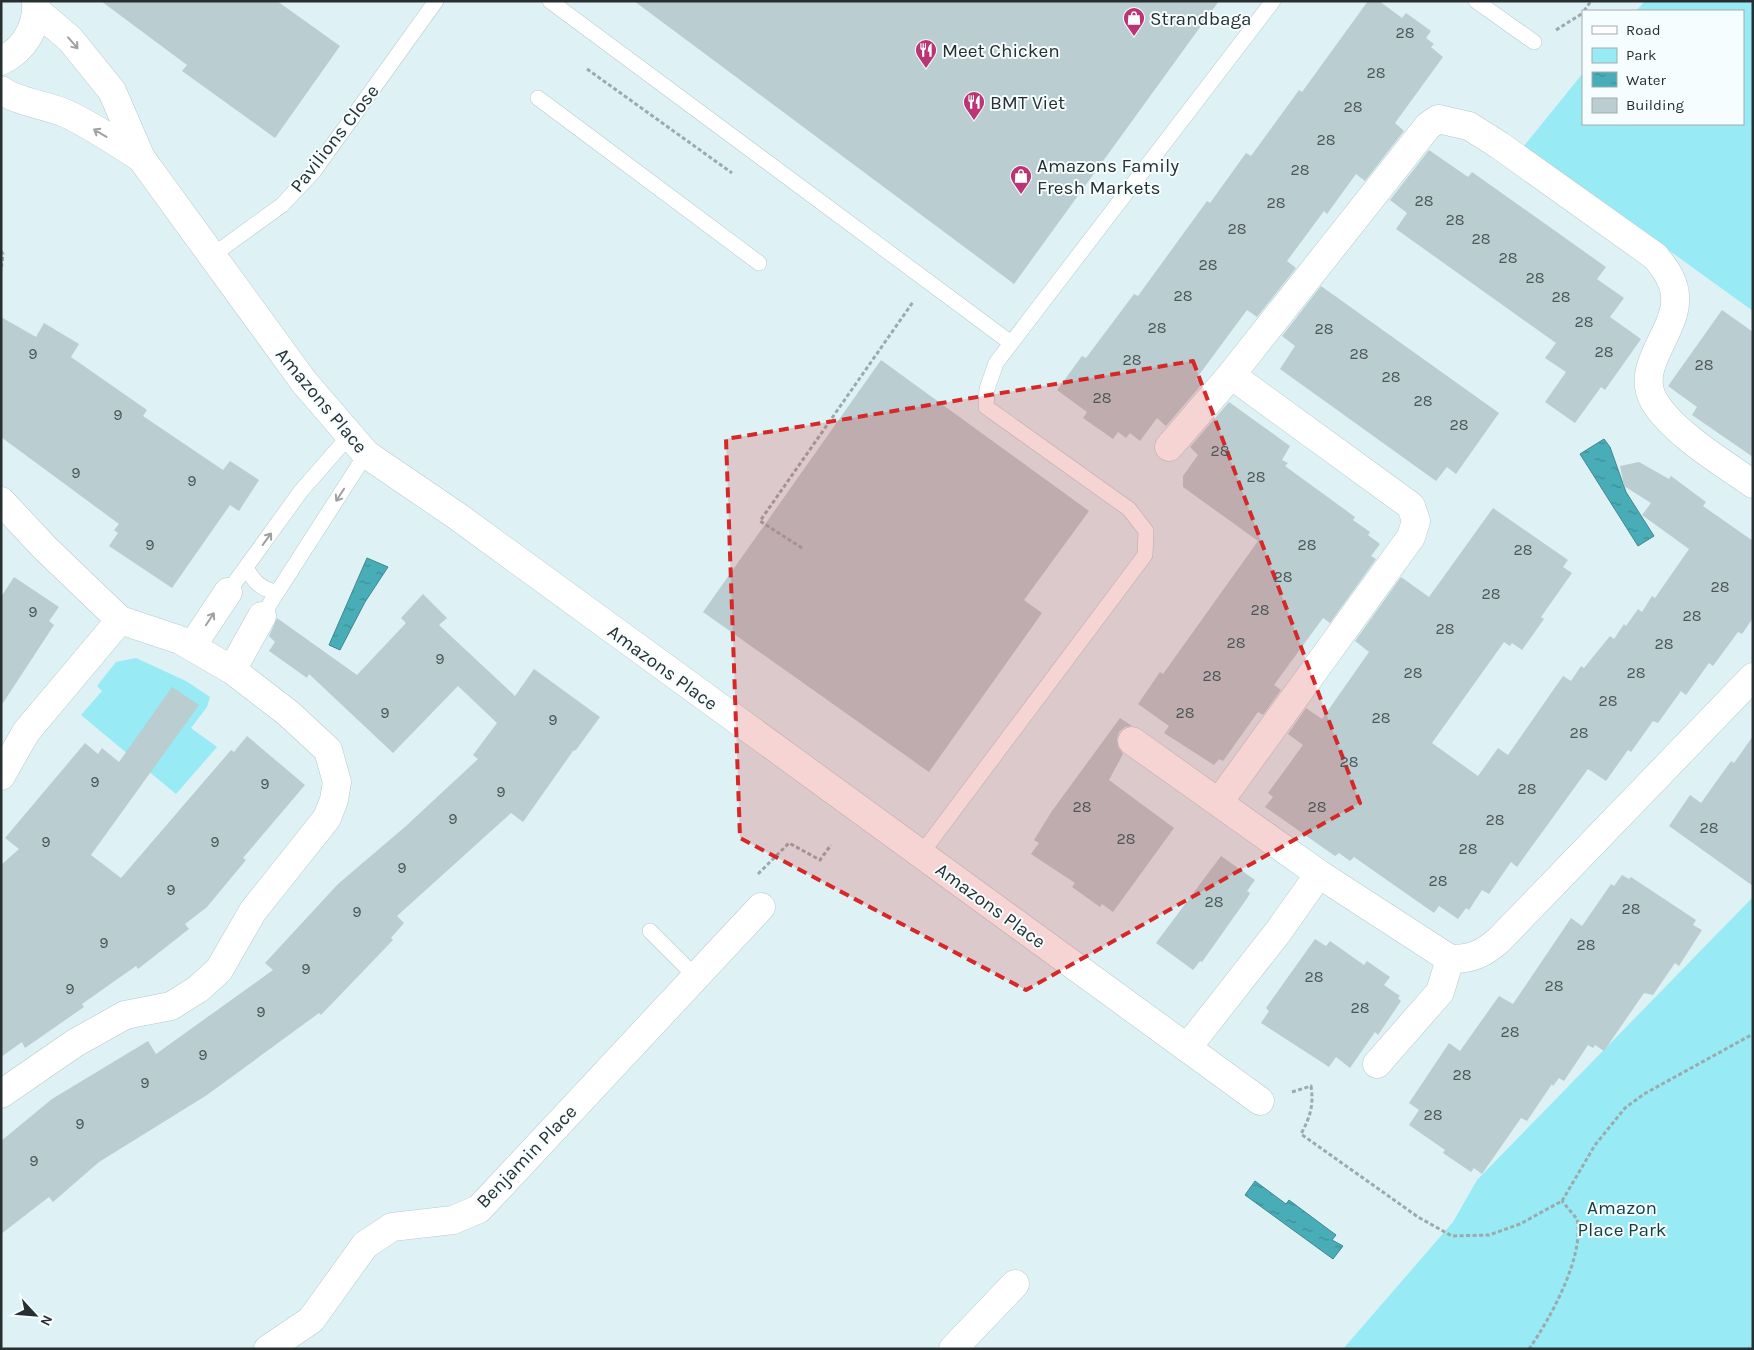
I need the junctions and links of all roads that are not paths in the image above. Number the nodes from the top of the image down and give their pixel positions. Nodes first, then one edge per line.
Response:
1 (436, 1) edge
2 (550, 1) edge
3 (1273, 1) edge
4 (1476, 1) edge
5 (36, 6) edge
6 (1534, 42) dead end
7 (1, 61) edge
8 (1, 90) edge
9 (538, 98) dead end
10 (141, 158) junction
11 (212, 255) junction
12 (759, 263) dead end
13 (1011, 343) junction
14 (1231, 375) junction
15 (358, 444) junction
16 (1169, 447) dead end
17 (1753, 484) edge
18 (1, 501) edge
19 (246, 568) junction
20 (228, 592) joint
21 (277, 592) junction
22 (262, 616) joint
23 (120, 620) junction
24 (192, 646) junction
25 (232, 670) junction
26 (1753, 677) edge
27 (1132, 742) dead end
28 (1, 776) edge
29 (1219, 802) junction
30 (921, 854) junction
31 (1319, 874) junction
32 (761, 907) dead end
33 (650, 931) dead end
34 (1450, 959) junction
35 (695, 976) junction
36 (1188, 1048) junction
37 (1377, 1064) dead end
38 (1, 1094) edge
39 (1260, 1100) road end
40 (1015, 1284) dead end
41 (268, 1349) edge
42 (953, 1349) edge

1 - 11 lane, Pavilions Close
2 - 13 lane
3 - 13 lane
4 - 6 lane
5 - 7 street
5 -> 10 street, Amazons Place
10 -> 8 street, Amazons Place
9 - 12 lane
10 - 11 street, Amazons Place
11 - 15 street, Amazons Place
13 - 30 lane
14 - 16 street
14 - 17 street
14 - 29 street
19 -> 15 lane
15 -> 21 lane
15 - 30 street, Amazons Place
18 - 23 street
19 - 20 lane
19 - 21 lane
24 -> 20 street
21 - 22 lane
22 - 25 street
23 - 24 street
23 - 28 street
24 - 25 street
25 - 38 street
26 - 34 street
27 - 29 street
29 - 31 street
30 - 36 street, Amazons Place
31 - 34 street
31 - 36 street
32 - 35 street, Benjamin Place
33 - 35 lane
34 - 37 street
35 - 41 street, Benjamin Place
36 - 39 street, Amazons Place
40 - 42 street

